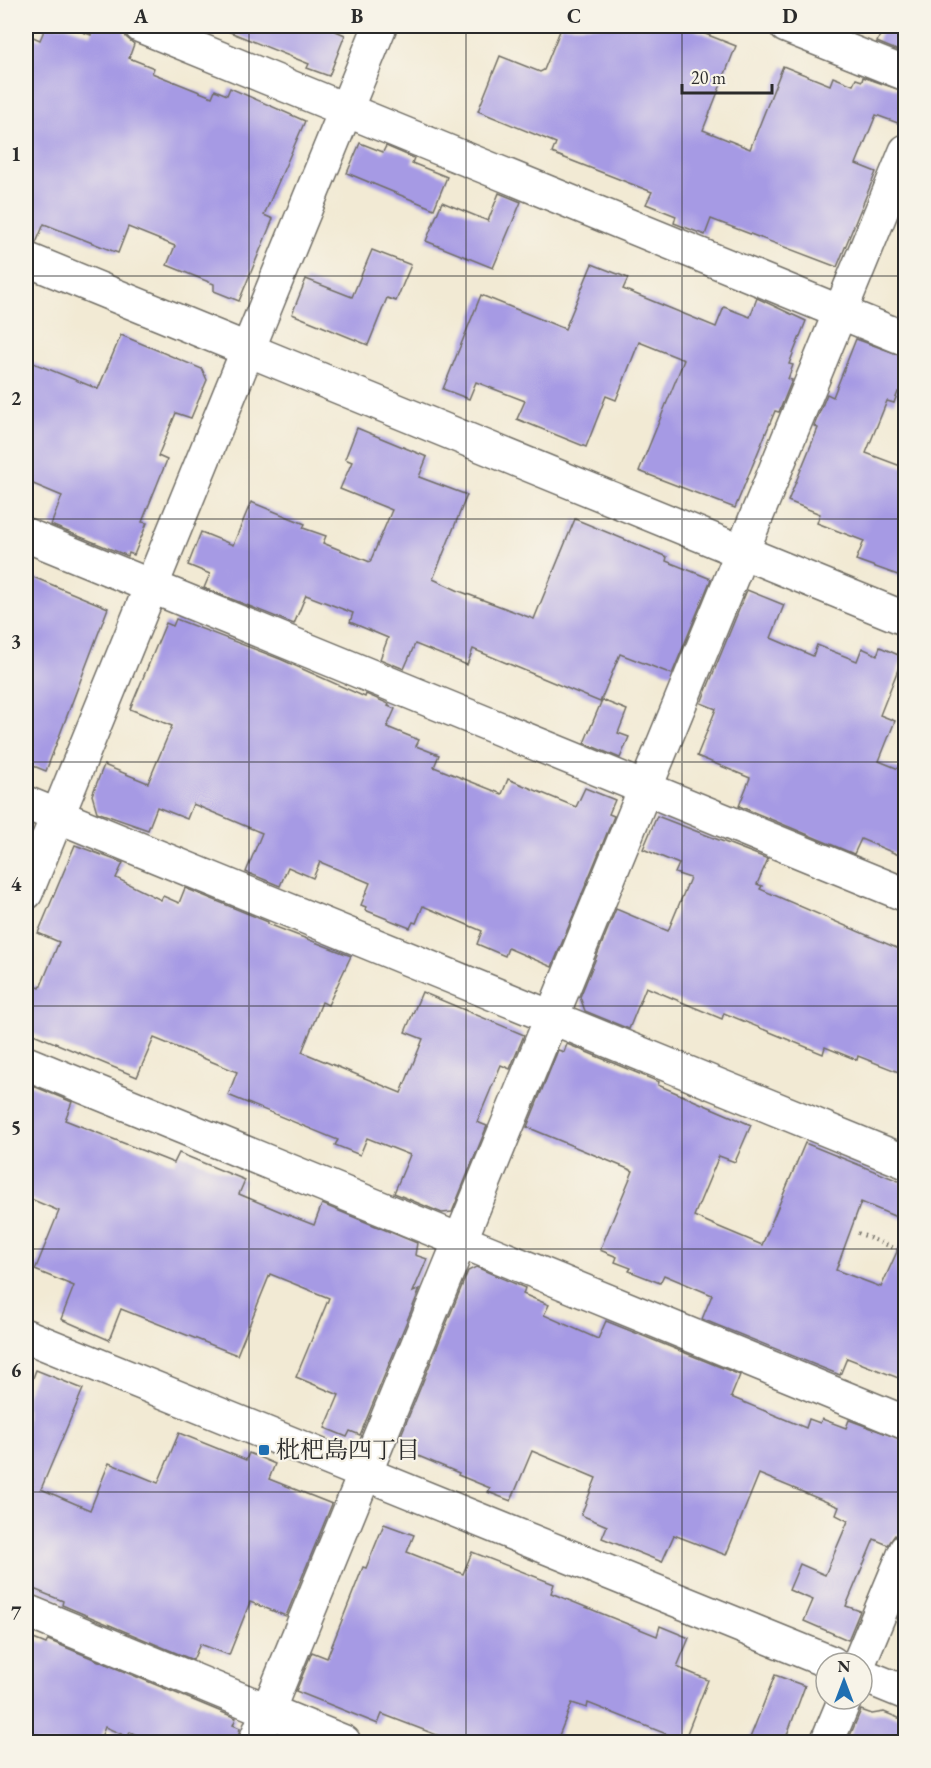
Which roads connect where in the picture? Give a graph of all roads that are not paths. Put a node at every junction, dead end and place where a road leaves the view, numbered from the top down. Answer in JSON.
{"nodes":[{"id":1,"x":141,"y":26,"type":"edge"},
{"id":2,"x":380,"y":26,"type":"edge"},
{"id":3,"x":786,"y":26,"type":"edge"},
{"id":4,"x":906,"y":74,"type":"edge"},
{"id":5,"x":347,"y":110,"type":"junction"},
{"id":6,"x":906,"y":152,"type":"edge"},
{"id":7,"x":26,"y":260,"type":"edge"},
{"id":8,"x":840,"y":312,"type":"junction"},
{"id":9,"x":906,"y":339,"type":"edge"},
{"id":10,"x":249,"y":351,"type":"junction"},
{"id":11,"x":26,"y":535,"type":"edge"},
{"id":12,"x":742,"y":552,"type":"junction"},
{"id":13,"x":152,"y":587,"type":"junction"},
{"id":14,"x":906,"y":619,"type":"edge"},
{"id":15,"x":645,"y":788,"type":"junction"},
{"id":16,"x":26,"y":803,"type":"edge"},
{"id":17,"x":58,"y":816,"type":"junction"},
{"id":18,"x":26,"y":893,"type":"edge"},
{"id":19,"x":906,"y":895,"type":"edge"},
{"id":20,"x":552,"y":1018,"type":"junction"},
{"id":21,"x":26,"y":1063,"type":"edge"},
{"id":22,"x":906,"y":1162,"type":"edge"},
{"id":23,"x":460,"y":1241,"type":"junction"},
{"id":24,"x":26,"y":1336,"type":"edge"},
{"id":25,"x":906,"y":1423,"type":"edge"},
{"id":26,"x":365,"y":1473,"type":"junction"},
{"id":27,"x":906,"y":1550,"type":"edge"},
{"id":28,"x":26,"y":1611,"type":"edge"},
{"id":29,"x":864,"y":1651,"type":"edge"},
{"id":30,"x":814,"y":1656,"type":"edge"},
{"id":31,"x":874,"y":1680,"type":"edge"},
{"id":32,"x":906,"y":1693,"type":"edge"},
{"id":33,"x":268,"y":1711,"type":"junction"},
{"id":34,"x":840,"y":1711,"type":"edge"},
{"id":35,"x":255,"y":1743,"type":"edge"},
{"id":36,"x":344,"y":1743,"type":"edge"},
{"id":37,"x":827,"y":1743,"type":"edge"}],
"edges":[{"from":1,"to":5,"type":"street"},
{"from":2,"to":5,"type":"street"},
{"from":3,"to":4,"type":"street"},
{"from":5,"to":8,"type":"street"},
{"from":5,"to":10,"type":"street"},
{"from":6,"to":8,"type":"street"},
{"from":7,"to":10,"type":"street"},
{"from":8,"to":9,"type":"street"},
{"from":8,"to":12,"type":"street"},
{"from":10,"to":12,"type":"street"},
{"from":10,"to":13,"type":"street"},
{"from":11,"to":13,"type":"street"},
{"from":12,"to":14,"type":"street"},
{"from":12,"to":15,"type":"street"},
{"from":13,"to":15,"type":"street"},
{"from":13,"to":17,"type":"street"},
{"from":15,"to":19,"type":"street"},
{"from":15,"to":20,"type":"street"},
{"from":16,"to":17,"type":"street"},
{"from":17,"to":18,"type":"street"},
{"from":17,"to":20,"type":"street"},
{"from":20,"to":22,"type":"street"},
{"from":20,"to":23,"type":"street"},
{"from":21,"to":23,"type":"street"},
{"from":23,"to":25,"type":"street"},
{"from":23,"to":26,"type":"street"},
{"from":24,"to":26,"type":"street"},
{"from":26,"to":30,"type":"street"},
{"from":26,"to":33,"type":"street"},
{"from":27,"to":29,"type":"street"},
{"from":28,"to":33,"type":"street"},
{"from":31,"to":32,"type":"street"},
{"from":33,"to":35,"type":"street"},
{"from":33,"to":36,"type":"street"},
{"from":34,"to":37,"type":"street"}]}
